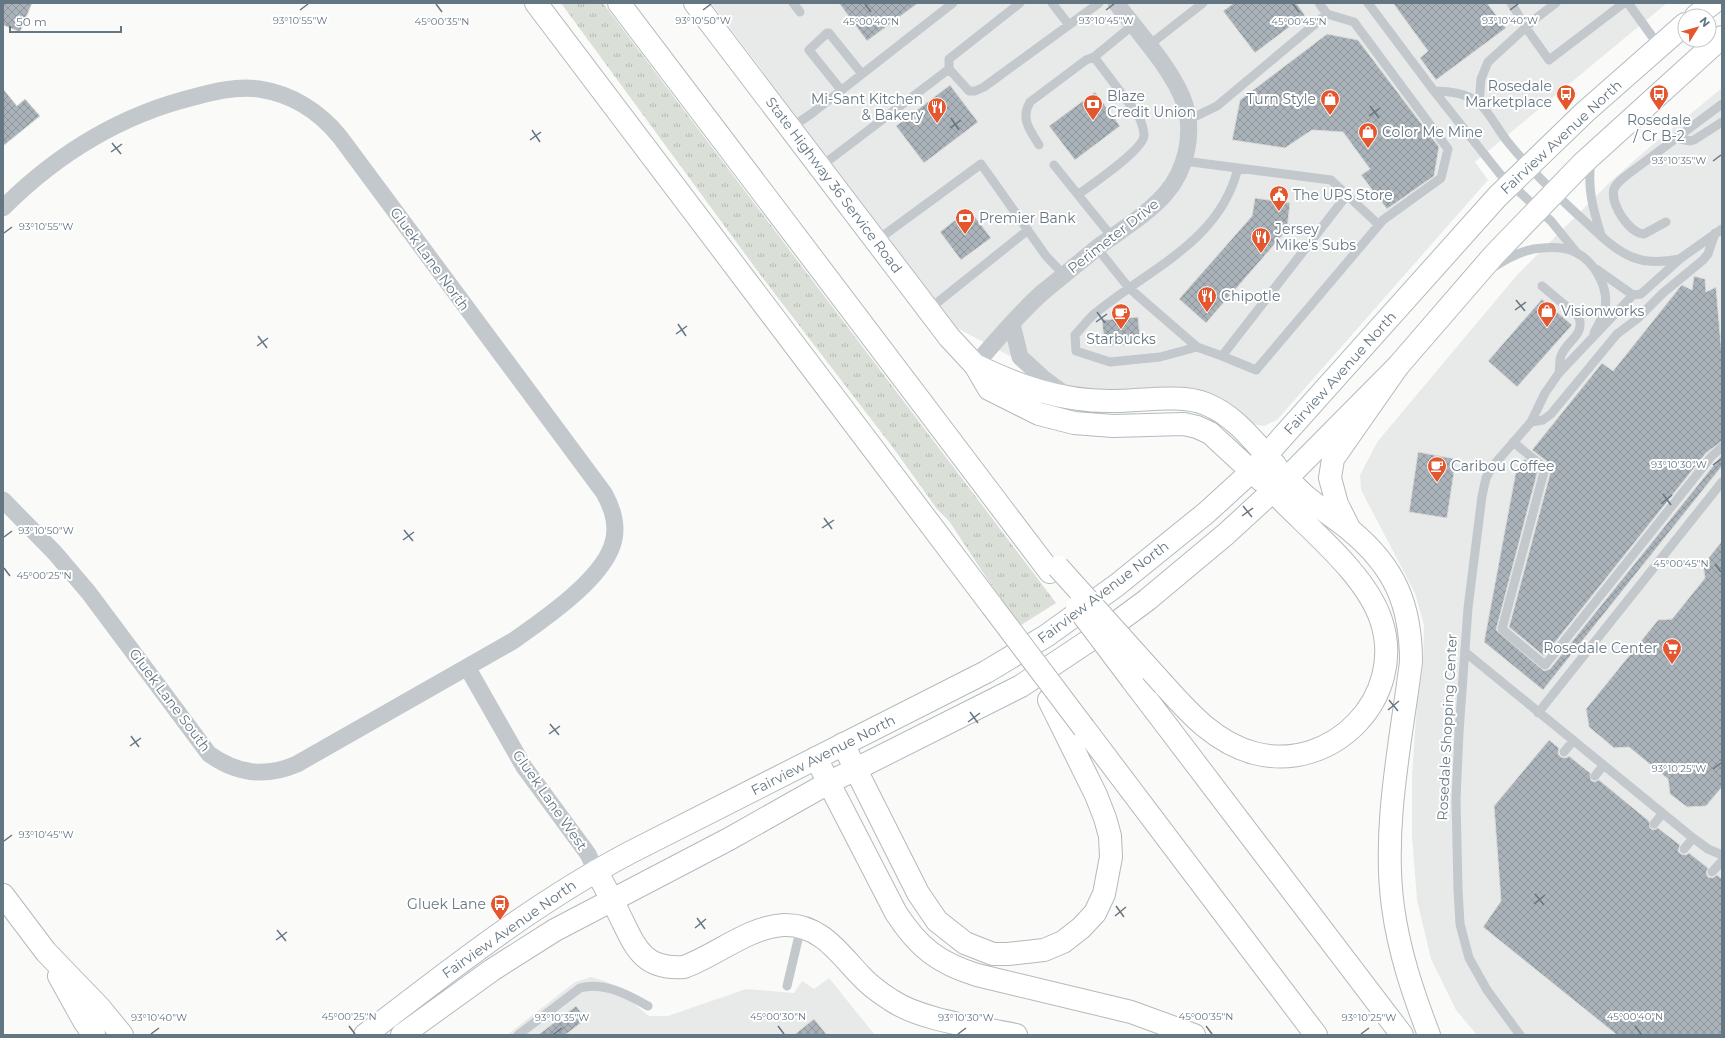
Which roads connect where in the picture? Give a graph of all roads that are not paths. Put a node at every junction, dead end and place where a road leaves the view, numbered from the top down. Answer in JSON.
{"nodes":[{"id":1,"x":536,"y":3,"type":"edge"},
{"id":2,"x":619,"y":3,"type":"edge"},
{"id":3,"x":793,"y":3,"type":"edge"},
{"id":4,"x":1020,"y":3,"type":"edge"},
{"id":5,"x":1052,"y":3,"type":"edge"},
{"id":6,"x":1099,"y":3,"type":"edge"},
{"id":7,"x":1116,"y":3,"type":"edge"},
{"id":8,"x":1203,"y":3,"type":"edge"},
{"id":9,"x":1319,"y":3,"type":"edge"},
{"id":10,"x":1368,"y":3,"type":"edge"},
{"id":11,"x":1511,"y":3,"type":"edge"},
{"id":12,"x":1556,"y":3,"type":"edge"},
{"id":13,"x":1624,"y":3,"type":"edge"},
{"id":14,"x":1628,"y":3,"type":"edge"},
{"id":15,"x":950,"y":4,"type":"edge"},
{"id":16,"x":702,"y":5,"type":"edge"},
{"id":17,"x":800,"y":12,"type":"dead end"},
{"id":18,"x":1327,"y":14,"type":"junction"},
{"id":19,"x":1069,"y":25,"type":"junction"},
{"id":20,"x":1132,"y":25,"type":"junction"},
{"id":21,"x":1526,"y":28,"type":"junction"},
{"id":22,"x":1677,"y":31,"type":"edge"},
{"id":23,"x":1722,"y":37,"type":"edge"},
{"id":24,"x":1148,"y":46,"type":"junction"},
{"id":25,"x":1659,"y":46,"type":"junction"},
{"id":26,"x":1094,"y":57,"type":"junction"},
{"id":27,"x":950,"y":69,"type":"junction"},
{"id":28,"x":862,"y":74,"type":"junction"},
{"id":29,"x":841,"y":90,"type":"junction"},
{"id":30,"x":1434,"y":91,"type":"junction"},
{"id":31,"x":1479,"y":103,"type":"junction"},
{"id":32,"x":1722,"y":104,"type":"edge"},
{"id":33,"x":1188,"y":120,"type":"junction"},
{"id":34,"x":1722,"y":122,"type":"edge"},
{"id":35,"x":790,"y":128,"type":"junction"},
{"id":36,"x":1676,"y":138,"type":"junction"},
{"id":37,"x":1039,"y":145,"type":"dead end"},
{"id":38,"x":1593,"y":152,"type":"junction"},
{"id":39,"x":1184,"y":161,"type":"junction"},
{"id":40,"x":1054,"y":165,"type":"dead end"},
{"id":41,"x":1528,"y":165,"type":"junction"},
{"id":42,"x":820,"y":167,"type":"junction"},
{"id":43,"x":1238,"y":168,"type":"junction"},
{"id":44,"x":1510,"y":184,"type":"junction"},
{"id":45,"x":1554,"y":193,"type":"junction"},
{"id":46,"x":1079,"y":194,"type":"junction"},
{"id":47,"x":1347,"y":195,"type":"junction"},
{"id":48,"x":3,"y":208,"type":"edge"},
{"id":49,"x":1538,"y":209,"type":"junction"},
{"id":50,"x":1666,"y":222,"type":"dead end"},
{"id":51,"x":1379,"y":225,"type":"junction"},
{"id":52,"x":1028,"y":230,"type":"junction"},
{"id":53,"x":1719,"y":231,"type":"edge"},
{"id":54,"x":1601,"y":236,"type":"junction"},
{"id":55,"x":1112,"y":237,"type":"junction"},
{"id":56,"x":876,"y":241,"type":"junction"},
{"id":57,"x":1097,"y":248,"type":"junction"},
{"id":58,"x":1577,"y":253,"type":"junction"},
{"id":59,"x":1681,"y":258,"type":"junction"},
{"id":60,"x":1595,"y":268,"type":"junction"},
{"id":61,"x":1064,"y":275,"type":"junction"},
{"id":62,"x":1471,"y":281,"type":"junction"},
{"id":63,"x":1542,"y":286,"type":"dead end"},
{"id":64,"x":1129,"y":288,"type":"junction"},
{"id":65,"x":1633,"y":295,"type":"junction"},
{"id":66,"x":928,"y":310,"type":"junction"},
{"id":67,"x":1012,"y":324,"type":"junction"},
{"id":68,"x":1590,"y":341,"type":"junction"},
{"id":69,"x":1197,"y":347,"type":"junction"},
{"id":70,"x":1222,"y":356,"type":"junction"},
{"id":71,"x":975,"y":365,"type":"junction"},
{"id":72,"x":1398,"y":366,"type":"junction"},
{"id":73,"x":1560,"y":373,"type":"junction"},
{"id":74,"x":1071,"y":398,"type":"junction"},
{"id":75,"x":1531,"y":422,"type":"junction"},
{"id":76,"x":1513,"y":442,"type":"junction"},
{"id":77,"x":1722,"y":447,"type":"edge"},
{"id":78,"x":1259,"y":463,"type":"junction"},
{"id":79,"x":1722,"y":482,"type":"edge"},
{"id":80,"x":1280,"y":485,"type":"junction"},
{"id":81,"x":3,"y":500,"type":"edge"},
{"id":82,"x":1351,"y":531,"type":"junction"},
{"id":83,"x":1054,"y":570,"type":"junction"},
{"id":84,"x":1465,"y":652,"type":"junction"},
{"id":85,"x":467,"y":667,"type":"junction"},
{"id":86,"x":1538,"y":713,"type":"junction"},
{"id":87,"x":1075,"y":733,"type":"junction"},
{"id":88,"x":1573,"y":741,"type":"junction"},
{"id":89,"x":843,"y":744,"type":"junction"},
{"id":90,"x":1564,"y":752,"type":"dead end"},
{"id":91,"x":816,"y":758,"type":"junction"},
{"id":92,"x":1603,"y":766,"type":"junction"},
{"id":93,"x":855,"y":771,"type":"junction"},
{"id":94,"x":1595,"y":776,"type":"dead end"},
{"id":95,"x":830,"y":782,"type":"junction"},
{"id":96,"x":1662,"y":814,"type":"junction"},
{"id":97,"x":1654,"y":824,"type":"dead end"},
{"id":98,"x":1693,"y":838,"type":"junction"},
{"id":99,"x":1684,"y":849,"type":"dead end"},
{"id":100,"x":1722,"y":854,"type":"edge"},
{"id":101,"x":1722,"y":860,"type":"edge"},
{"id":102,"x":596,"y":870,"type":"junction"},
{"id":103,"x":1712,"y":872,"type":"dead end"},
{"id":104,"x":3,"y":895,"type":"edge"},
{"id":105,"x":612,"y":899,"type":"junction"},
{"id":106,"x":800,"y":927,"type":"junction"},
{"id":107,"x":46,"y":952,"type":"junction"},
{"id":108,"x":787,"y":986,"type":"dead end"},
{"id":109,"x":648,"y":1006,"type":"dead end"},
{"id":110,"x":94,"y":1035,"type":"edge"},
{"id":111,"x":122,"y":1035,"type":"edge"},
{"id":112,"x":365,"y":1035,"type":"edge"},
{"id":113,"x":402,"y":1035,"type":"edge"},
{"id":114,"x":518,"y":1035,"type":"edge"},
{"id":115,"x":1016,"y":1035,"type":"edge"},
{"id":116,"x":1194,"y":1035,"type":"edge"},
{"id":117,"x":1316,"y":1035,"type":"edge"},
{"id":118,"x":1402,"y":1035,"type":"edge"},
{"id":119,"x":1429,"y":1035,"type":"edge"},
{"id":120,"x":1520,"y":1035,"type":"edge"}],
"edges":[{"from":1,"to":87,"type":"main road","bridge":true},
{"from":2,"to":83,"type":"main road"},
{"from":3,"to":17,"type":"lane"},
{"from":4,"to":27,"type":"lane"},
{"from":5,"to":19,"type":"lane"},
{"from":6,"to":19,"type":"lane"},
{"from":7,"to":20,"type":"street","name":"Perimeter Drive"},
{"from":8,"to":24,"type":"lane"},
{"from":9,"to":18,"type":"lane"},
{"from":10,"to":30,"type":"lane"},
{"from":11,"to":21,"type":"lane"},
{"from":12,"to":21,"type":"lane"},
{"from":13,"to":21,"type":"lane"},
{"from":14,"to":25,"type":"lane"},
{"from":15,"to":28,"type":"lane"},
{"from":16,"to":35,"type":"main road","name":"State Highway 36 Service Road"},
{"from":18,"to":33,"type":"lane"},
{"from":18,"to":51,"type":"lane"},
{"from":19,"to":27,"type":"lane"},
{"from":20,"to":24,"type":"street","name":"Perimeter Drive"},
{"from":20,"to":26,"type":"lane"},
{"from":21,"to":31,"type":"lane"},
{"from":22,"to":25,"type":"main road","name":"Fairview Avenue North"},
{"from":23,"to":38,"type":"main road","name":"Fairview Avenue North"},
{"from":24,"to":33,"type":"street","name":"Perimeter Drive"},
{"from":25,"to":41,"type":"main road","name":"Fairview Avenue North"},
{"from":26,"to":37,"type":"lane"},
{"from":26,"to":46,"type":"lane"},
{"from":27,"to":42,"type":"lane"},
{"from":28,"to":29,"type":"lane"},
{"from":28,"to":29,"type":"lane"},
{"from":29,"to":35,"type":"lane"},
{"from":30,"to":31,"type":"lane"},
{"from":30,"to":44,"type":"lane"},
{"from":31,"to":41,"type":"lane"},
{"from":32,"to":36,"type":"lane"},
{"from":33,"to":39,"type":"street","name":"Perimeter Drive"},
{"from":34,"to":36,"type":"lane"},
{"from":35,"to":42,"type":"main road","name":"State Highway 36 Service Road"},
{"from":36,"to":50,"type":"lane"},
{"from":38,"to":45,"type":"main road","name":"Fairview Avenue North"},
{"from":38,"to":54,"type":"lane"},
{"from":39,"to":43,"type":"lane"},
{"from":39,"to":55,"type":"street","name":"Perimeter Drive"},
{"from":40,"to":46,"type":"lane"},
{"from":41,"to":44,"type":"main road","name":"Fairview Avenue North"},
{"from":41,"to":45,"type":"lane"},
{"from":42,"to":56,"type":"main road","name":"State Highway 36 Service Road"},
{"from":43,"to":47,"type":"lane"},
{"from":43,"to":64,"type":"lane"},
{"from":44,"to":49,"type":"lane"},
{"from":44,"to":78,"type":"main road","name":"Fairview Avenue North"},
{"from":45,"to":49,"type":"main road","name":"Fairview Avenue North"},
{"from":45,"to":54,"type":"lane"},
{"from":46,"to":55,"type":"lane"},
{"from":47,"to":51,"type":"lane"},
{"from":47,"to":70,"type":"lane"},
{"from":48,"to":85,"type":"street","name":"Gluek Lane North"},
{"from":49,"to":58,"type":"lane"},
{"from":49,"to":62,"type":"main road","name":"Fairview Avenue North"},
{"from":51,"to":70,"type":"lane"},
{"from":52,"to":56,"type":"lane"},
{"from":52,"to":61,"type":"lane"},
{"from":52,"to":66,"type":"lane"},
{"from":53,"to":59,"type":"lane","name":"Rosedale Shopping Center"},
{"from":53,"to":75,"type":"lane","name":"Rosedale Shopping Center"},
{"from":54,"to":59,"type":"lane"},
{"from":55,"to":57,"type":"street","name":"Perimeter Drive"},
{"from":56,"to":66,"type":"main road","name":"State Highway 36 Service Road"},
{"from":57,"to":61,"type":"street","name":"Perimeter Drive"},
{"from":57,"to":64,"type":"lane"},
{"from":58,"to":60,"type":"lane"},
{"from":58,"to":62,"type":"lane"},
{"from":59,"to":65,"type":"lane","name":"Rosedale Shopping Center"},
{"from":60,"to":65,"type":"lane"},
{"from":60,"to":68,"type":"lane"},
{"from":61,"to":67,"type":"street","name":"Perimeter Drive"},
{"from":62,"to":72,"type":"main road","name":"Fairview Avenue North"},
{"from":63,"to":73,"type":"lane"},
{"from":64,"to":69,"type":"lane"},
{"from":64,"to":69,"type":"lane"},
{"from":65,"to":68,"type":"lane","name":"Rosedale Shopping Center"},
{"from":66,"to":71,"type":"main road","name":"State Highway 36 Service Road"},
{"from":67,"to":71,"type":"street","name":"Perimeter Drive"},
{"from":67,"to":74,"type":"street"},
{"from":68,"to":73,"type":"lane","name":"Rosedale Shopping Center"},
{"from":69,"to":70,"type":"lane"},
{"from":71,"to":74,"type":"main road"},
{"from":71,"to":78,"type":"main road"},
{"from":72,"to":80,"type":"main road","name":"Fairview Avenue North"},
{"from":72,"to":82,"type":"main road"},
{"from":73,"to":75,"type":"lane","name":"Rosedale Shopping Center"},
{"from":74,"to":78,"type":"main road"},
{"from":75,"to":76,"type":"lane","name":"Rosedale Shopping Center"},
{"from":76,"to":77,"type":"lane"},
{"from":76,"to":84,"type":"lane","name":"Rosedale Shopping Center"},
{"from":78,"to":80,"type":"main road"},
{"from":78,"to":89,"type":"main road","name":"Fairview Avenue North"},
{"from":79,"to":86,"type":"lane"},
{"from":80,"to":82,"type":"main road"},
{"from":80,"to":83,"type":"main road","bridge":true},
{"from":80,"to":93,"type":"main road","name":"Fairview Avenue North"},
{"from":81,"to":85,"type":"street","name":"Gluek Lane South"},
{"from":82,"to":119,"type":"main road"},
{"from":83,"to":118,"type":"main road","bridge":true},
{"from":84,"to":86,"type":"lane"},
{"from":84,"to":120,"type":"lane","name":"Rosedale Shopping Center"},
{"from":85,"to":102,"type":"street","name":"Gluek Lane West"},
{"from":86,"to":88,"type":"lane"},
{"from":87,"to":93,"type":"main road"},
{"from":87,"to":117,"type":"main road"},
{"from":88,"to":90,"type":"lane"},
{"from":88,"to":92,"type":"lane"},
{"from":89,"to":91,"type":"main road","name":"Fairview Avenue North"},
{"from":89,"to":93,"type":"main road"},
{"from":91,"to":95,"type":"main road"},
{"from":91,"to":102,"type":"main road","name":"Fairview Avenue North"},
{"from":92,"to":94,"type":"lane"},
{"from":92,"to":96,"type":"lane"},
{"from":93,"to":95,"type":"main road","name":"Fairview Avenue North"},
{"from":95,"to":105,"type":"main road","name":"Fairview Avenue North"},
{"from":95,"to":116,"type":"main road"},
{"from":96,"to":97,"type":"lane"},
{"from":96,"to":98,"type":"lane"},
{"from":98,"to":99,"type":"lane"},
{"from":98,"to":100,"type":"lane"},
{"from":101,"to":103,"type":"lane"},
{"from":102,"to":105,"type":"main road"},
{"from":102,"to":112,"type":"main road","name":"Fairview Avenue North"},
{"from":104,"to":107,"type":"main road"},
{"from":105,"to":106,"type":"main road"},
{"from":105,"to":113,"type":"main road","name":"Fairview Avenue North"},
{"from":106,"to":108,"type":"lane"},
{"from":106,"to":115,"type":"main road"},
{"from":107,"to":110,"type":"main road"},
{"from":107,"to":111,"type":"main road"},
{"from":109,"to":114,"type":"lane"}]}
